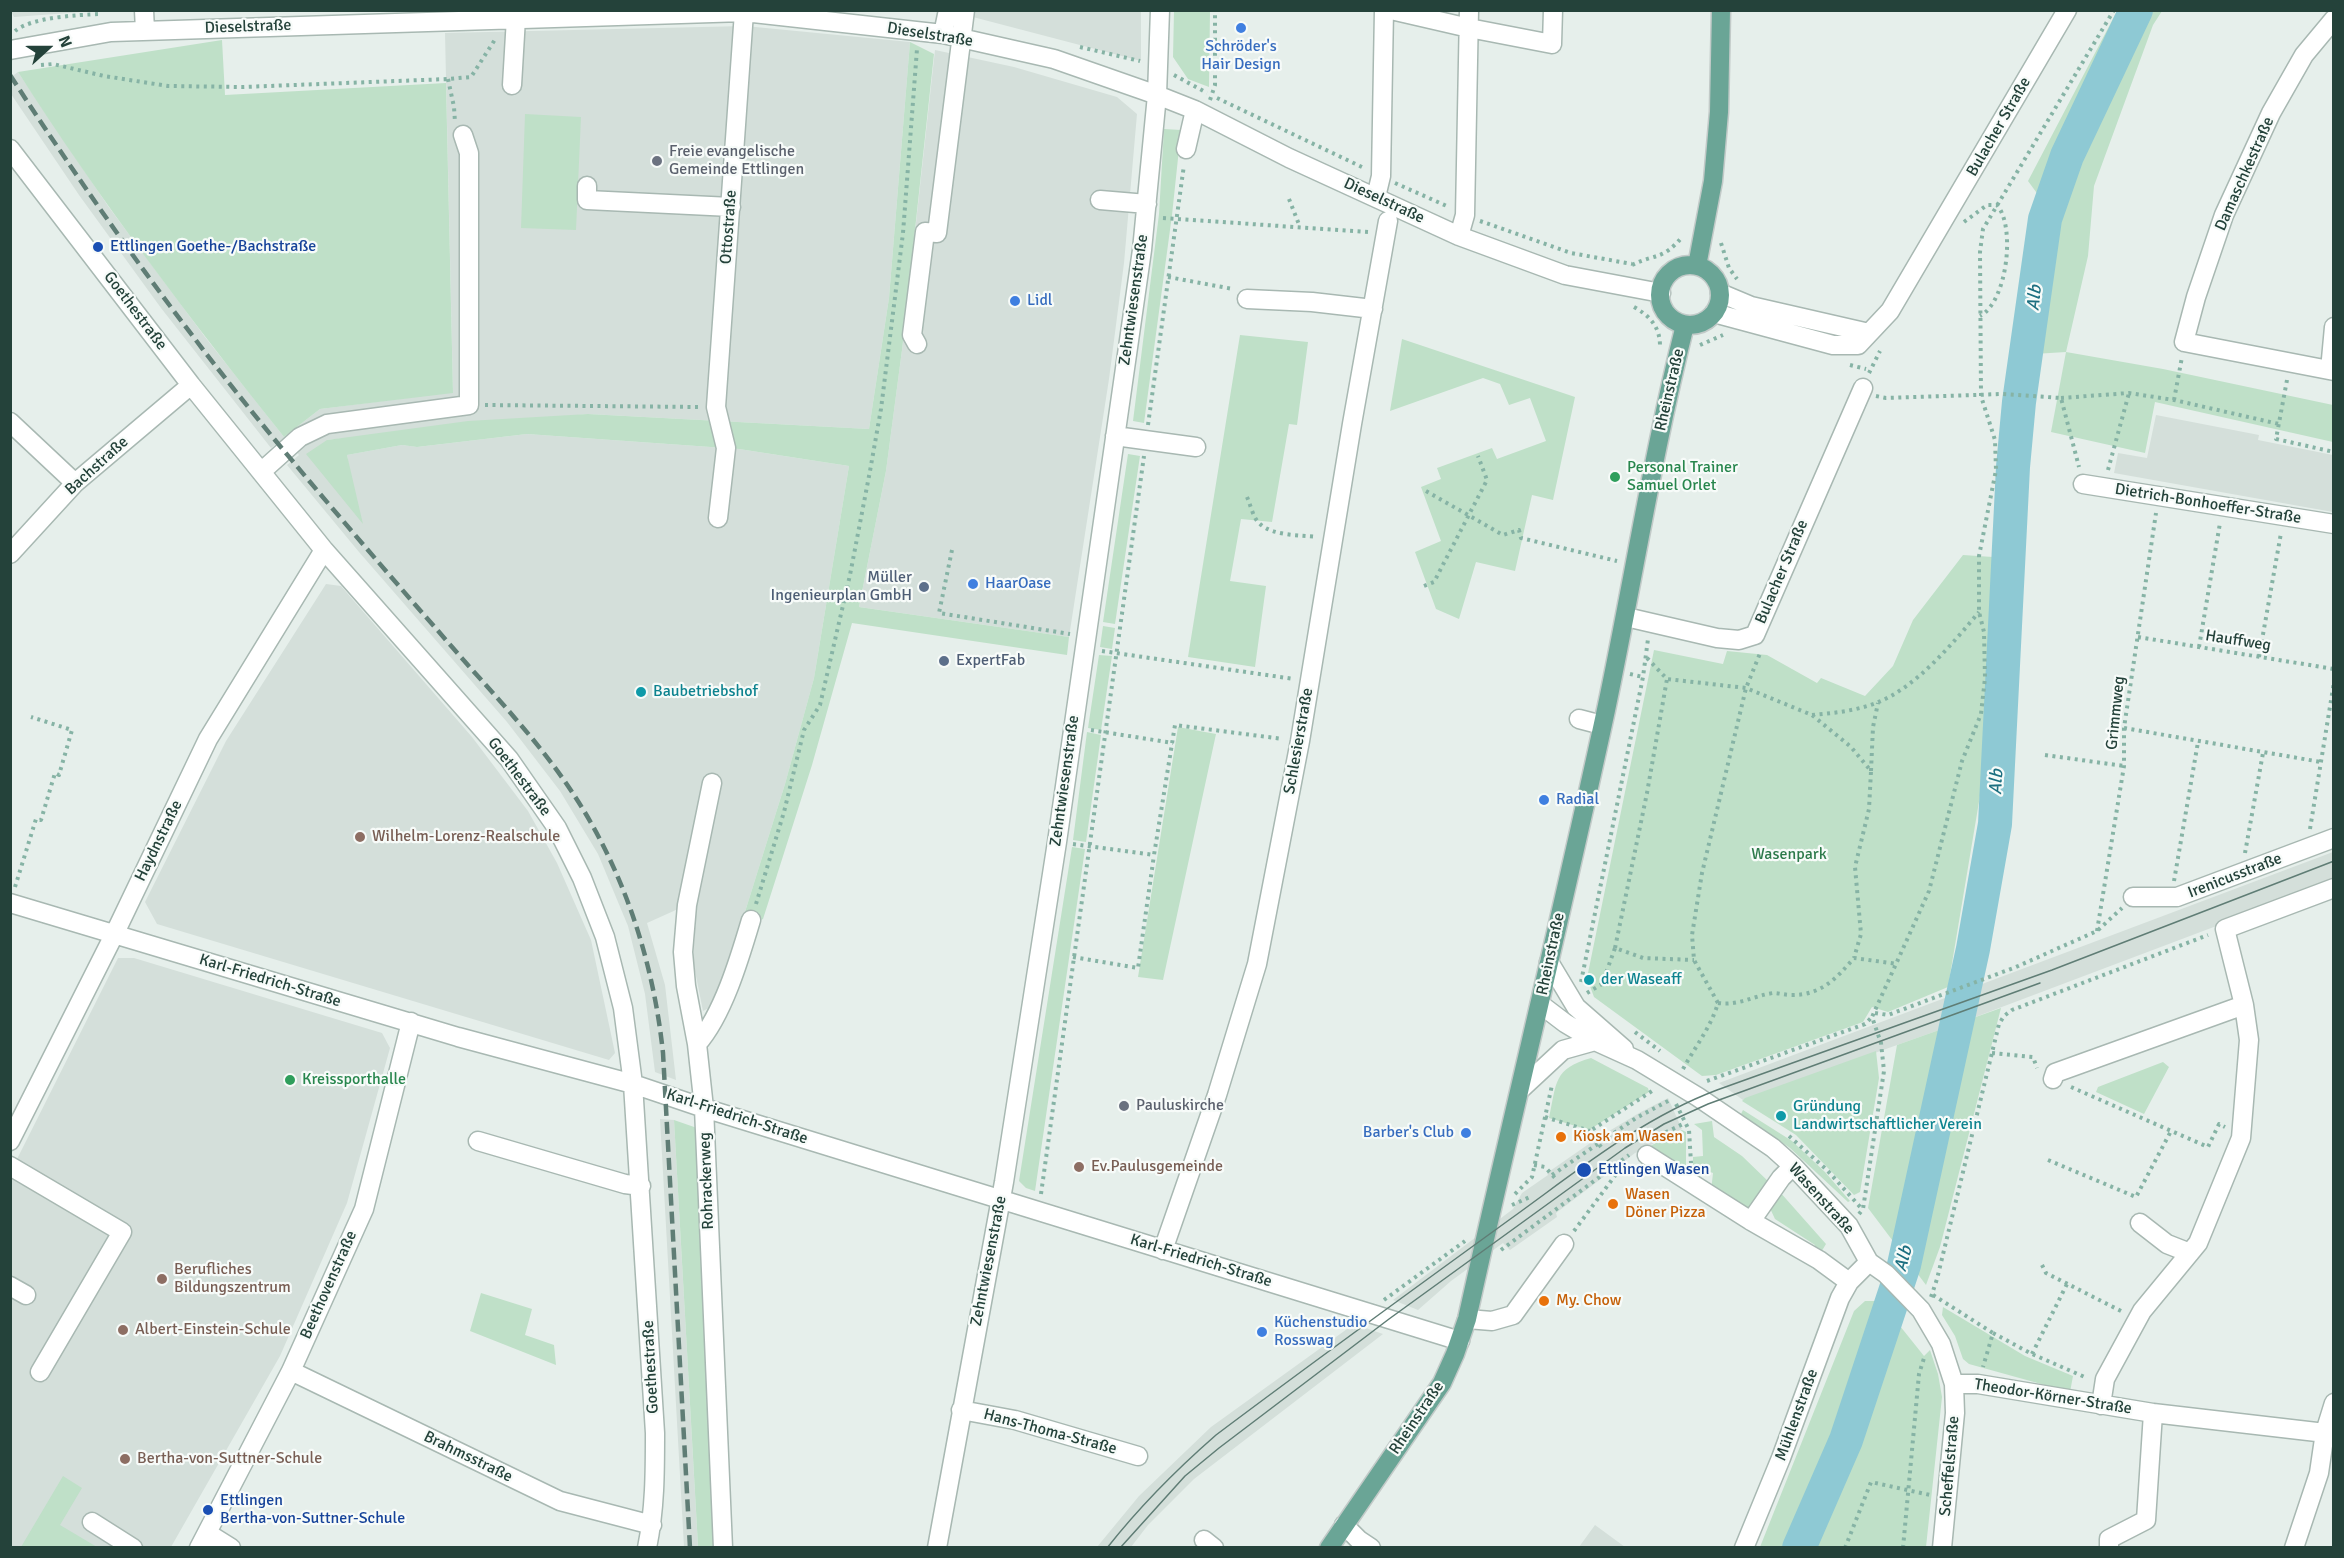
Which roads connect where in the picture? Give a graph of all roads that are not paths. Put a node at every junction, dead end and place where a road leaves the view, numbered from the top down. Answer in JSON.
{"nodes":[{"id":1,"x":144,"y":10,"type":"edge"},
{"id":2,"x":948,"y":10,"type":"edge"},
{"id":3,"x":964,"y":10,"type":"edge"},
{"id":4,"x":1160,"y":10,"type":"edge"},
{"id":5,"x":1384,"y":10,"type":"edge"},
{"id":6,"x":1391,"y":10,"type":"edge"},
{"id":7,"x":1553,"y":10,"type":"edge"},
{"id":8,"x":1722,"y":10,"type":"edge"},
{"id":9,"x":2067,"y":10,"type":"edge"},
{"id":10,"x":744,"y":12,"type":"edge"},
{"id":11,"x":512,"y":18,"type":"junction"},
{"id":12,"x":1469,"y":19,"type":"edge"},
{"id":13,"x":2334,"y":19,"type":"edge"},
{"id":14,"x":145,"y":31,"type":"junction"},
{"id":15,"x":943,"y":34,"type":"junction"},
{"id":16,"x":962,"y":39,"type":"junction"},
{"id":17,"x":10,"y":50,"type":"edge"},
{"id":18,"x":512,"y":85,"type":"dead end"},
{"id":19,"x":1157,"y":95,"type":"junction"},
{"id":20,"x":1201,"y":113,"type":"junction"},
{"id":21,"x":459,"y":129,"type":"road end"},
{"id":22,"x":10,"y":149,"type":"edge"},
{"id":23,"x":1186,"y":149,"type":"road end"},
{"id":24,"x":588,"y":186,"type":"dead end"},
{"id":25,"x":1376,"y":197,"type":"junction"},
{"id":26,"x":1100,"y":200,"type":"dead end"},
{"id":27,"x":731,"y":207,"type":"junction"},
{"id":28,"x":1146,"y":210,"type":"junction"},
{"id":29,"x":1387,"y":227,"type":"road end"},
{"id":30,"x":1459,"y":236,"type":"junction"},
{"id":31,"x":1697,"y":266,"type":"junction"},
{"id":32,"x":1661,"y":292,"type":"junction"},
{"id":33,"x":1720,"y":292,"type":"junction"},
{"id":34,"x":1247,"y":300,"type":"road end"},
{"id":35,"x":1373,"y":309,"type":"junction"},
{"id":36,"x":1714,"y":313,"type":"junction"},
{"id":37,"x":1685,"y":325,"type":"junction"},
{"id":38,"x":2334,"y":327,"type":"edge"},
{"id":39,"x":1869,"y":333,"type":"junction"},
{"id":40,"x":917,"y":344,"type":"dead end"},
{"id":41,"x":2332,"y":371,"type":"edge"},
{"id":42,"x":191,"y":385,"type":"junction"},
{"id":43,"x":1862,"y":390,"type":"road end"},
{"id":44,"x":10,"y":422,"type":"edge"},
{"id":45,"x":1115,"y":436,"type":"junction"},
{"id":46,"x":1196,"y":447,"type":"dead end"},
{"id":47,"x":261,"y":472,"type":"junction"},
{"id":48,"x":75,"y":483,"type":"junction"},
{"id":49,"x":2083,"y":484,"type":"road end"},
{"id":50,"x":718,"y":518,"type":"dead end"},
{"id":51,"x":2334,"y":524,"type":"edge"},
{"id":52,"x":324,"y":550,"type":"junction"},
{"id":53,"x":10,"y":554,"type":"edge"},
{"id":54,"x":1626,"y":617,"type":"junction"},
{"id":55,"x":1579,"y":719,"type":"dead end"},
{"id":56,"x":1602,"y":725,"type":"junction"},
{"id":57,"x":712,"y":783,"type":"dead end"},
{"id":58,"x":2334,"y":838,"type":"edge"},
{"id":59,"x":2334,"y":888,"type":"edge"},
{"id":60,"x":2133,"y":897,"type":"road end"},
{"id":61,"x":12,"y":898,"type":"edge"},
{"id":62,"x":753,"y":912,"type":"road end"},
{"id":63,"x":114,"y":935,"type":"junction"},
{"id":64,"x":1549,"y":962,"type":"junction"},
{"id":65,"x":1540,"y":1004,"type":"junction"},
{"id":66,"x":2244,"y":1005,"type":"junction"},
{"id":67,"x":411,"y":1022,"type":"junction"},
{"id":68,"x":1595,"y":1041,"type":"junction"},
{"id":69,"x":697,"y":1044,"type":"junction"},
{"id":70,"x":1637,"y":1060,"type":"junction"},
{"id":71,"x":2053,"y":1079,"type":"road end"},
{"id":72,"x":633,"y":1084,"type":"junction"},
{"id":73,"x":1521,"y":1089,"type":"junction"},
{"id":74,"x":704,"y":1108,"type":"junction"},
{"id":75,"x":10,"y":1141,"type":"edge"},
{"id":76,"x":478,"y":1141,"type":"dead end"},
{"id":77,"x":1643,"y":1149,"type":"road end"},
{"id":78,"x":10,"y":1166,"type":"edge"},
{"id":79,"x":1793,"y":1166,"type":"junction"},
{"id":80,"x":641,"y":1186,"type":"junction"},
{"id":81,"x":1000,"y":1199,"type":"junction"},
{"id":82,"x":1751,"y":1221,"type":"junction"},
{"id":83,"x":2140,"y":1223,"type":"dead end"},
{"id":84,"x":1564,"y":1244,"type":"road end"},
{"id":85,"x":1163,"y":1250,"type":"junction"},
{"id":86,"x":2190,"y":1253,"type":"junction"},
{"id":87,"x":1869,"y":1262,"type":"junction"},
{"id":88,"x":1849,"y":1282,"type":"junction"},
{"id":89,"x":1467,"y":1319,"type":"junction"},
{"id":90,"x":1460,"y":1341,"type":"junction"},
{"id":91,"x":291,"y":1371,"type":"junction"},
{"id":92,"x":40,"y":1372,"type":"dead end"},
{"id":93,"x":1954,"y":1384,"type":"junction"},
{"id":94,"x":2334,"y":1403,"type":"edge"},
{"id":95,"x":2101,"y":1405,"type":"junction"},
{"id":96,"x":961,"y":1410,"type":"junction"},
{"id":97,"x":2152,"y":1413,"type":"junction"},
{"id":98,"x":2329,"y":1433,"type":"edge"},
{"id":99,"x":1138,"y":1456,"type":"dead end"},
{"id":100,"x":92,"y":1522,"type":"dead end"},
{"id":101,"x":652,"y":1525,"type":"junction"},
{"id":102,"x":1344,"y":1525,"type":"junction"},
{"id":103,"x":203,"y":1540,"type":"edge"},
{"id":104,"x":133,"y":1548,"type":"edge"},
{"id":105,"x":231,"y":1548,"type":"edge"},
{"id":106,"x":647,"y":1548,"type":"edge"},
{"id":107,"x":723,"y":1548,"type":"edge"},
{"id":108,"x":937,"y":1548,"type":"edge"},
{"id":109,"x":1329,"y":1548,"type":"edge"},
{"id":110,"x":1371,"y":1548,"type":"edge"},
{"id":111,"x":1744,"y":1548,"type":"edge"},
{"id":112,"x":1942,"y":1548,"type":"edge"},
{"id":113,"x":2109,"y":1548,"type":"edge"},
{"id":114,"x":2294,"y":1548,"type":"edge"}],
"edges":[{"from":1,"to":14,"type":"street"},
{"from":2,"to":15,"type":"street"},
{"from":3,"to":16,"type":"street"},
{"from":4,"to":19,"type":"street","name":"Zehntwiesenstraße"},
{"from":5,"to":25,"type":"street"},
{"from":6,"to":12,"type":"street"},
{"from":7,"to":12,"type":"street"},
{"from":8,"to":31,"type":"main road"},
{"from":9,"to":39,"type":"street","name":"Bulacher Straße"},
{"from":10,"to":11,"type":"street","name":"Dieselstraße"},
{"from":10,"to":15,"type":"street","name":"Dieselstraße"},
{"from":10,"to":27,"type":"street","name":"Ottostraße"},
{"from":11,"to":14,"type":"street","name":"Dieselstraße"},
{"from":11,"to":18,"type":"street"},
{"from":12,"to":30,"type":"street"},
{"from":13,"to":41,"type":"street","name":"Damaschkestraße"},
{"from":14,"to":17,"type":"street","name":"Dieselstraße"},
{"from":15,"to":16,"type":"street","name":"Dieselstraße"},
{"from":16,"to":19,"type":"street","name":"Dieselstraße"},
{"from":16,"to":40,"type":"street"},
{"from":19,"to":20,"type":"street","name":"Dieselstraße"},
{"from":19,"to":28,"type":"street","name":"Zehntwiesenstraße"},
{"from":20,"to":23,"type":"street"},
{"from":20,"to":25,"type":"street","name":"Dieselstraße"},
{"from":21,"to":47,"type":"street"},
{"from":22,"to":42,"type":"street","name":"Goethestraße"},
{"from":24,"to":27,"type":"street"},
{"from":25,"to":30,"type":"street","name":"Dieselstraße"},
{"from":26,"to":28,"type":"street"},
{"from":27,"to":50,"type":"street","name":"Ottostraße"},
{"from":28,"to":45,"type":"street","name":"Zehntwiesenstraße"},
{"from":29,"to":35,"type":"street","name":"Schlesierstraße"},
{"from":30,"to":32,"type":"street","name":"Dieselstraße"},
{"from":31,"to":32,"type":"main road"},
{"from":31,"to":33,"type":"main road"},
{"from":32,"to":37,"type":"main road"},
{"from":33,"to":36,"type":"main road"},
{"from":33,"to":39,"type":"street"},
{"from":34,"to":35,"type":"street"},
{"from":35,"to":85,"type":"street","name":"Schlesierstraße"},
{"from":36,"to":37,"type":"main road"},
{"from":36,"to":39,"type":"street"},
{"from":37,"to":54,"type":"main road","name":"Rheinstraße"},
{"from":38,"to":41,"type":"street"},
{"from":42,"to":47,"type":"street","name":"Goethestraße"},
{"from":42,"to":48,"type":"street","name":"Bachstraße"},
{"from":43,"to":54,"type":"street","name":"Bulacher Straße"},
{"from":44,"to":48,"type":"street"},
{"from":45,"to":46,"type":"street"},
{"from":45,"to":81,"type":"street","name":"Zehntwiesenstraße"},
{"from":47,"to":52,"type":"street","name":"Goethestraße"},
{"from":48,"to":53,"type":"street","name":"Bachstraße"},
{"from":49,"to":51,"type":"street","name":"Dietrich-Bonhoeffer-Straße"},
{"from":52,"to":63,"type":"street","name":"Haydnstraße"},
{"from":52,"to":72,"type":"street","name":"Goethestraße"},
{"from":54,"to":56,"type":"main road","name":"Rheinstraße"},
{"from":55,"to":56,"type":"street"},
{"from":56,"to":64,"type":"main road","name":"Rheinstraße"},
{"from":57,"to":69,"type":"street","name":"Rohrackerweg"},
{"from":58,"to":60,"type":"street","name":"Irenicusstraße"},
{"from":59,"to":66,"type":"street"},
{"from":61,"to":63,"type":"street","name":"Karl-Friedrich-Straße"},
{"from":62,"to":69,"type":"street"},
{"from":63,"to":67,"type":"street","name":"Karl-Friedrich-Straße"},
{"from":63,"to":75,"type":"street","name":"Haydnstraße"},
{"from":64,"to":65,"type":"main road","name":"Rheinstraße"},
{"from":64,"to":70,"type":"street","name":"Wasenstraße"},
{"from":65,"to":68,"type":"street","name":"Wasenstraße"},
{"from":65,"to":73,"type":"main road","name":"Rheinstraße"},
{"from":66,"to":71,"type":"street"},
{"from":66,"to":86,"type":"street"},
{"from":67,"to":72,"type":"street","name":"Karl-Friedrich-Straße"},
{"from":67,"to":91,"type":"street","name":"Beethovenstraße"},
{"from":68,"to":70,"type":"street","name":"Wasenstraße"},
{"from":68,"to":73,"type":"street"},
{"from":69,"to":74,"type":"street","name":"Rohrackerweg"},
{"from":70,"to":79,"type":"street","name":"Wasenstraße"},
{"from":72,"to":74,"type":"street","name":"Karl-Friedrich-Straße"},
{"from":72,"to":80,"type":"street","name":"Goethestraße"},
{"from":73,"to":89,"type":"main road","name":"Rheinstraße"},
{"from":74,"to":81,"type":"street","name":"Karl-Friedrich-Straße"},
{"from":74,"to":107,"type":"street","name":"Rohrackerweg"},
{"from":76,"to":80,"type":"street"},
{"from":77,"to":82,"type":"street"},
{"from":78,"to":92,"type":"street"},
{"from":79,"to":82,"type":"street"},
{"from":79,"to":87,"type":"street","name":"Wasenstraße"},
{"from":80,"to":101,"type":"street","name":"Goethestraße"},
{"from":81,"to":85,"type":"street","name":"Karl-Friedrich-Straße"},
{"from":81,"to":96,"type":"street","name":"Zehntwiesenstraße"},
{"from":82,"to":88,"type":"street"},
{"from":83,"to":86,"type":"street"},
{"from":84,"to":89,"type":"street"},
{"from":85,"to":90,"type":"street","name":"Karl-Friedrich-Straße"},
{"from":86,"to":95,"type":"street"},
{"from":87,"to":88,"type":"street","name":"Mühlenstraße"},
{"from":87,"to":93,"type":"street","name":"Wasenstraße"},
{"from":88,"to":111,"type":"street","name":"Mühlenstraße"},
{"from":89,"to":90,"type":"main road","name":"Rheinstraße"},
{"from":90,"to":102,"type":"main road","name":"Rheinstraße"},
{"from":91,"to":101,"type":"street","name":"Brahmsstraße"},
{"from":91,"to":103,"type":"street","name":"Beethovenstraße"},
{"from":93,"to":95,"type":"street","name":"Theodor-Körner-Straße"},
{"from":93,"to":112,"type":"street","name":"Scheffelstraße"},
{"from":94,"to":98,"type":"street"},
{"from":95,"to":97,"type":"street","name":"Theodor-Körner-Straße"},
{"from":96,"to":99,"type":"street","name":"Hans-Thoma-Straße"},
{"from":96,"to":108,"type":"street","name":"Zehntwiesenstraße"},
{"from":97,"to":98,"type":"street","name":"Theodor-Körner-Straße"},
{"from":97,"to":113,"type":"street","name":"Theodor-Körner-Straße"},
{"from":98,"to":114,"type":"street"},
{"from":100,"to":104,"type":"street"},
{"from":101,"to":106,"type":"street","name":"Goethestraße"},
{"from":102,"to":109,"type":"main road","name":"Rheinstraße"},
{"from":102,"to":110,"type":"street"},
{"from":103,"to":105,"type":"street","name":"Beethovenstraße"}]}
